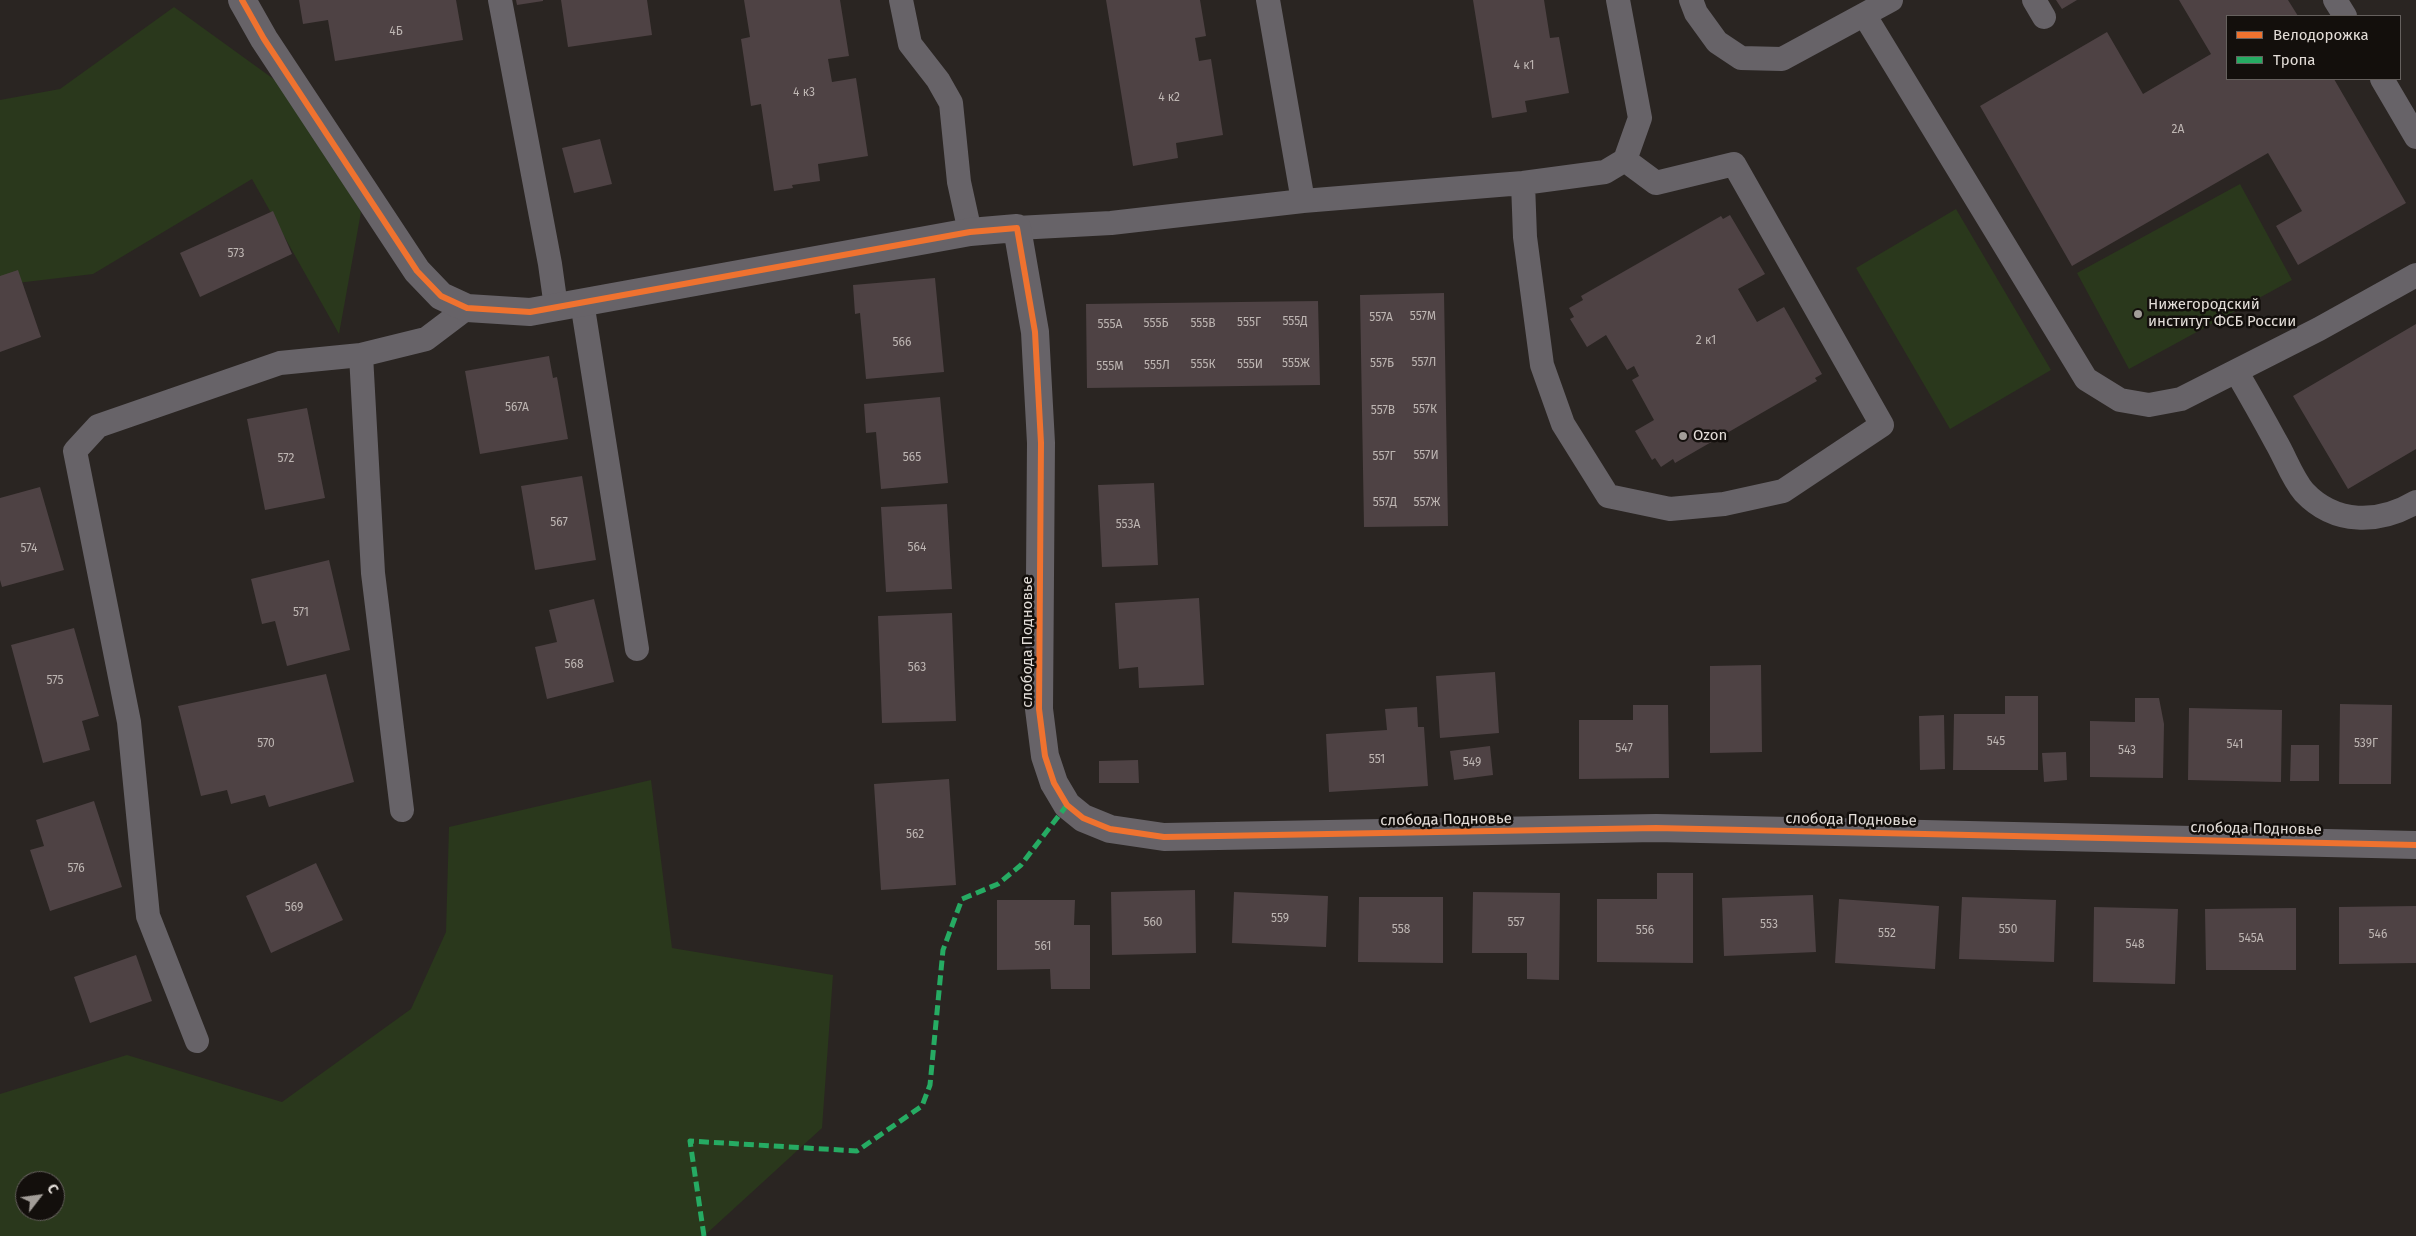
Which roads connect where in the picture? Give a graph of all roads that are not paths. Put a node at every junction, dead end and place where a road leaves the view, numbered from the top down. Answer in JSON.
{"nodes":[{"id":1,"x":242,"y":0,"type":"edge"},
{"id":2,"x":500,"y":0,"type":"edge"},
{"id":3,"x":901,"y":0,"type":"edge"},
{"id":4,"x":1268,"y":0,"type":"edge"},
{"id":5,"x":1618,"y":0,"type":"edge"},
{"id":6,"x":1691,"y":0,"type":"edge"},
{"id":7,"x":1891,"y":0,"type":"edge"},
{"id":8,"x":2335,"y":0,"type":"edge"},
{"id":9,"x":2344,"y":15,"type":"edge"},
{"id":10,"x":1865,"y":16,"type":"junction"},
{"id":11,"x":2383,"y":80,"type":"edge"},
{"id":12,"x":2416,"y":136,"type":"edge"},
{"id":13,"x":1625,"y":160,"type":"junction"},
{"id":14,"x":1523,"y":183,"type":"junction"},
{"id":15,"x":1303,"y":201,"type":"junction"},
{"id":16,"x":1016,"y":228,"type":"junction"},
{"id":17,"x":970,"y":232,"type":"junction"},
{"id":18,"x":2416,"y":275,"type":"edge"},
{"id":19,"x":582,"y":302,"type":"junction"},
{"id":20,"x":556,"y":307,"type":"junction"},
{"id":21,"x":468,"y":308,"type":"junction"},
{"id":22,"x":361,"y":355,"type":"junction"},
{"id":23,"x":2236,"y":371,"type":"junction"},
{"id":24,"x":2416,"y":502,"type":"edge"},
{"id":25,"x":637,"y":649,"type":"dead end"},
{"id":26,"x":402,"y":810,"type":"dead end"},
{"id":27,"x":2416,"y":845,"type":"edge"},
{"id":28,"x":197,"y":1041,"type":"dead end"}],
"edges":[{"from":1,"to":21,"type":"street"},
{"from":2,"to":20,"type":"lane"},
{"from":3,"to":17,"type":"lane"},
{"from":4,"to":15,"type":"lane"},
{"from":5,"to":13,"type":"lane"},
{"from":6,"to":10,"type":"lane"},
{"from":7,"to":10,"type":"lane"},
{"from":8,"to":9,"type":"lane"},
{"from":10,"to":23,"type":"lane"},
{"from":11,"to":12,"type":"lane"},
{"from":13,"to":14,"type":"lane"},
{"from":13,"to":14,"type":"lane"},
{"from":14,"to":15,"type":"lane"},
{"from":15,"to":16,"type":"lane"},
{"from":16,"to":17,"type":"street"},
{"from":16,"to":27,"type":"street","name":"слобода Подновье"},
{"from":17,"to":19,"type":"street"},
{"from":18,"to":23,"type":"lane"},
{"from":19,"to":20,"type":"street"},
{"from":19,"to":25,"type":"lane"},
{"from":20,"to":21,"type":"street"},
{"from":21,"to":22,"type":"lane"},
{"from":22,"to":26,"type":"lane"},
{"from":22,"to":28,"type":"lane"},
{"from":23,"to":24,"type":"lane"}]}
